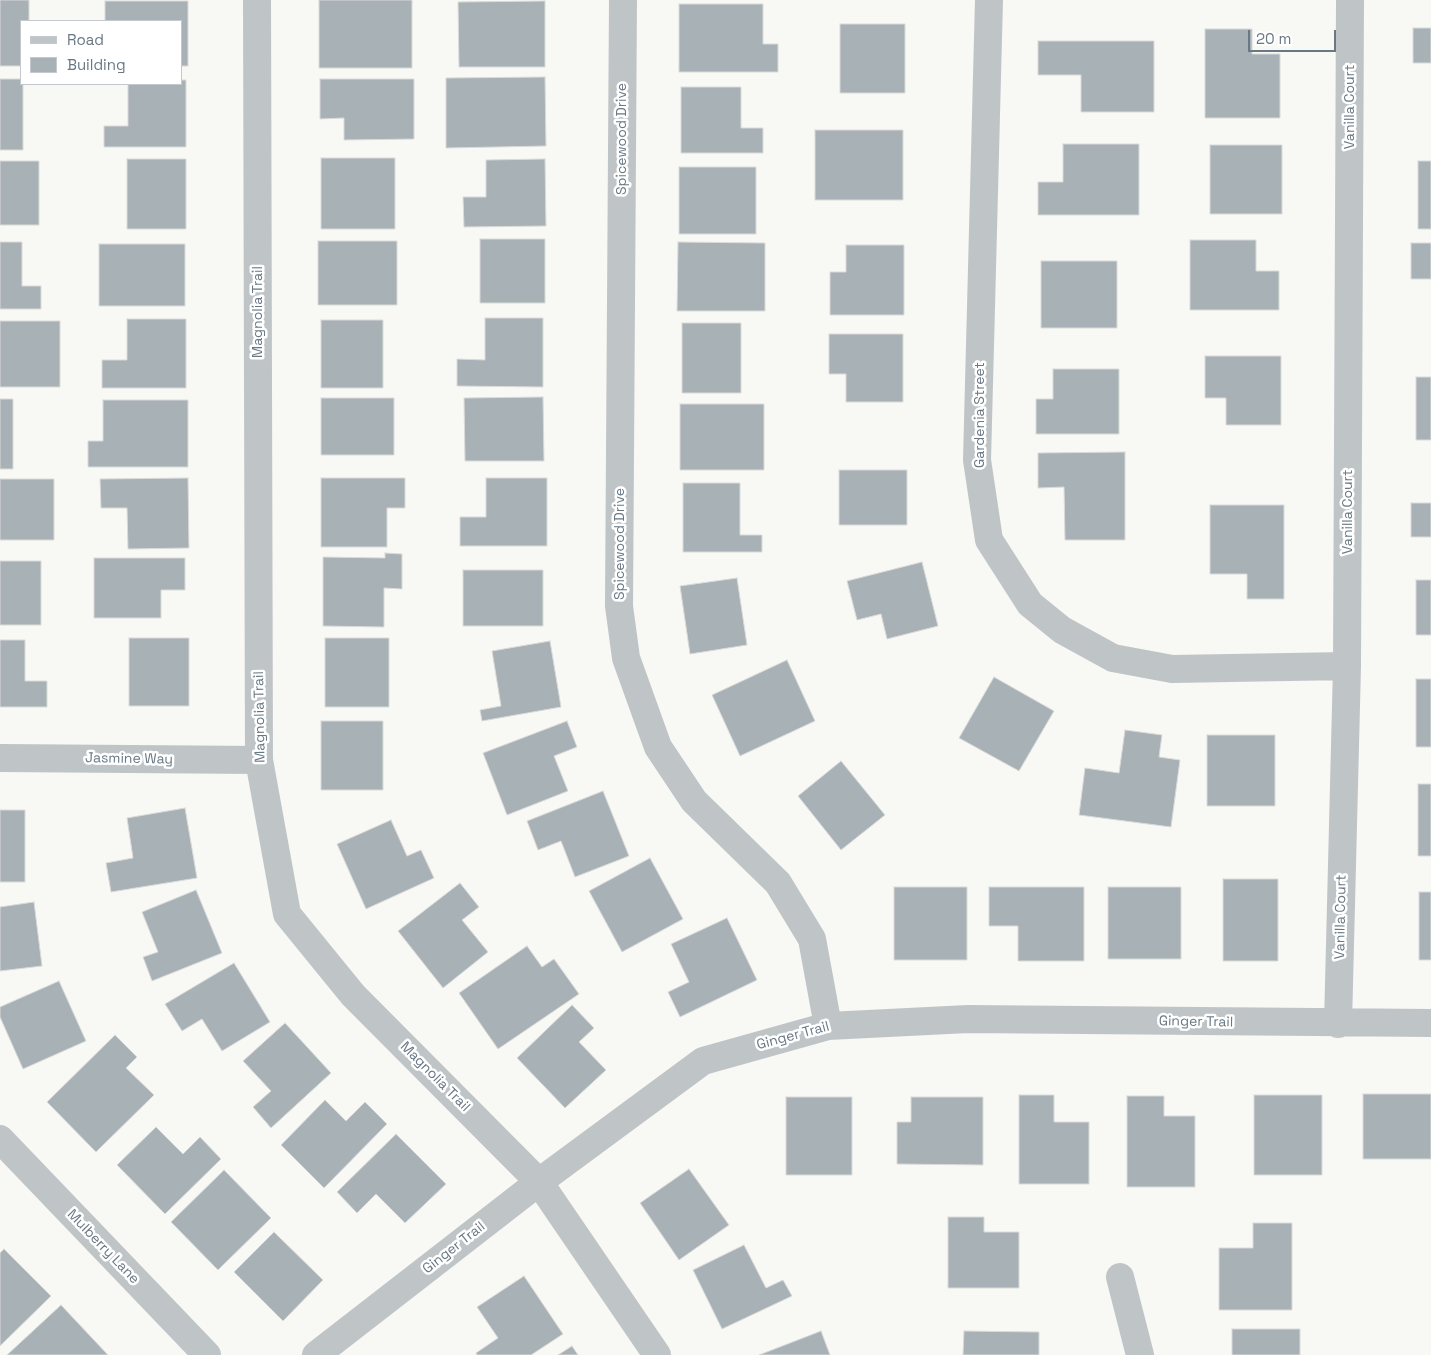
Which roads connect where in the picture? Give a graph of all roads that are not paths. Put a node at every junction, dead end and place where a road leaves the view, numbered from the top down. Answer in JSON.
{"nodes":[{"id":1,"x":257,"y":0,"type":"edge"},
{"id":2,"x":623,"y":0,"type":"edge"},
{"id":3,"x":989,"y":0,"type":"edge"},
{"id":4,"x":1350,"y":0,"type":"edge"},
{"id":5,"x":1347,"y":666,"type":"junction"},
{"id":6,"x":0,"y":758,"type":"edge"},
{"id":7,"x":259,"y":760,"type":"junction"},
{"id":8,"x":1431,"y":1023,"type":"edge"},
{"id":9,"x":1338,"y":1024,"type":"junction"},
{"id":10,"x":828,"y":1026,"type":"junction"},
{"id":11,"x":0,"y":1139,"type":"edge"},
{"id":12,"x":539,"y":1182,"type":"junction"},
{"id":13,"x":1120,"y":1276,"type":"dead end"},
{"id":14,"x":206,"y":1355,"type":"edge"},
{"id":15,"x":316,"y":1355,"type":"edge"},
{"id":16,"x":657,"y":1355,"type":"edge"},
{"id":17,"x":1140,"y":1355,"type":"edge"}],
"edges":[{"from":1,"to":7,"type":"street","name":"Magnolia Trail"},
{"from":2,"to":10,"type":"street","name":"Spicewood Drive"},
{"from":3,"to":5,"type":"street","name":"Gardenia Street"},
{"from":4,"to":5,"type":"street","name":"Vanilla Court"},
{"from":5,"to":9,"type":"street","name":"Vanilla Court"},
{"from":6,"to":7,"type":"street","name":"Jasmine Way"},
{"from":7,"to":12,"type":"street","name":"Magnolia Trail"},
{"from":8,"to":9,"type":"street","name":"Ginger Trail"},
{"from":9,"to":10,"type":"street","name":"Ginger Trail"},
{"from":10,"to":12,"type":"street","name":"Ginger Trail"},
{"from":11,"to":14,"type":"street","name":"Mulberry Lane"},
{"from":12,"to":15,"type":"street","name":"Ginger Trail"},
{"from":12,"to":16,"type":"street","name":"Magnolia Trail"},
{"from":13,"to":17,"type":"street"}]}
